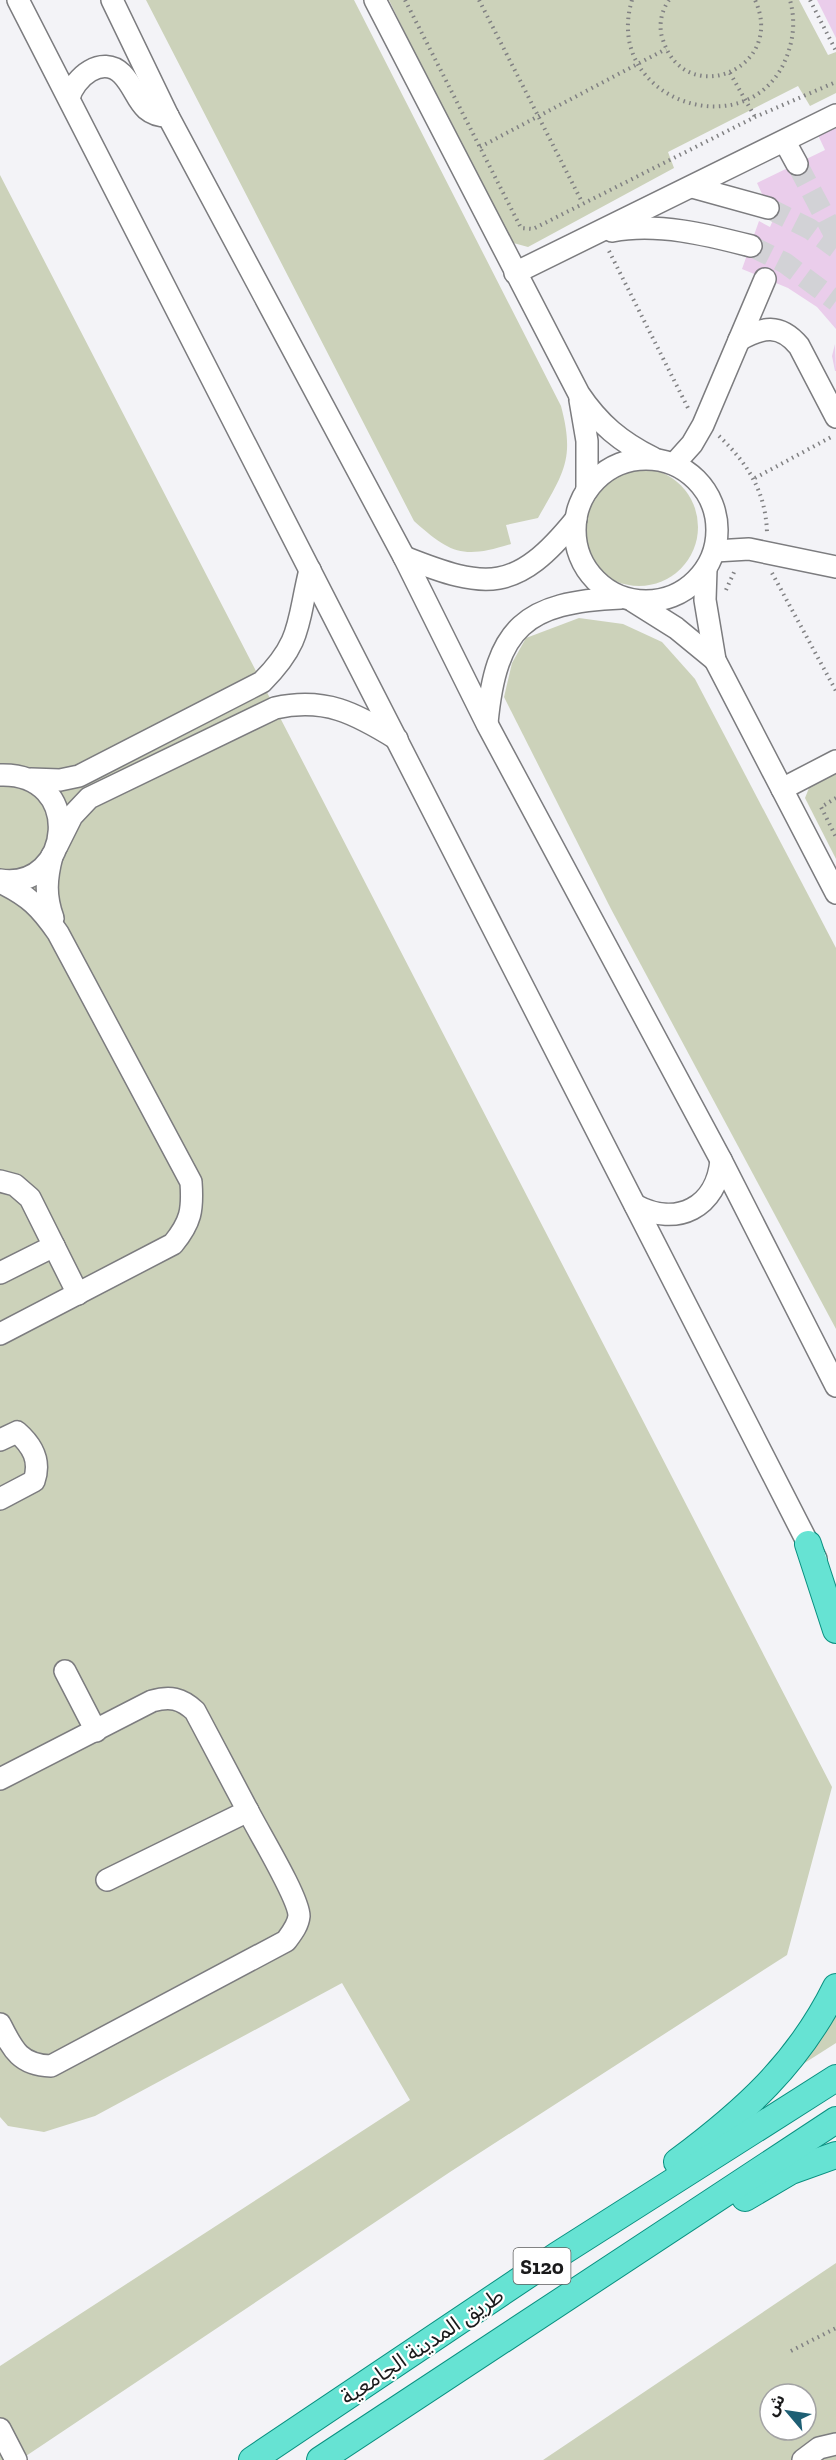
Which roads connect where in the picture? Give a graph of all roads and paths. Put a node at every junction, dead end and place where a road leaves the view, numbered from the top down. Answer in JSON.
{"nodes":[{"id":1,"x":18,"y":0,"type":"edge"},
{"id":2,"x":112,"y":0,"type":"edge"},
{"id":3,"x":375,"y":0,"type":"edge"},
{"id":4,"x":405,"y":0,"type":"edge"},
{"id":5,"x":479,"y":0,"type":"edge"},
{"id":6,"x":632,"y":0,"type":"edge"},
{"id":7,"x":669,"y":0,"type":"edge"},
{"id":8,"x":756,"y":0,"type":"edge"},
{"id":9,"x":790,"y":0,"type":"edge"},
{"id":10,"x":810,"y":0,"type":"edge"},
{"id":11,"x":666,"y":50,"type":"junction"},
{"id":12,"x":836,"y":51,"type":"edge"},
{"id":13,"x":638,"y":64,"type":"junction"},
{"id":14,"x":730,"y":73,"type":"junction"},
{"id":15,"x":836,"y":82,"type":"edge"},
{"id":16,"x":69,"y":98,"type":"junction"},
{"id":17,"x":746,"y":100,"type":"junction"},
{"id":18,"x":168,"y":116,"type":"junction"},
{"id":19,"x":538,"y":116,"type":"junction"},
{"id":20,"x":836,"y":116,"type":"edge"},
{"id":21,"x":755,"y":117,"type":"junction"},
{"id":22,"x":785,"y":142,"type":"junction"},
{"id":23,"x":480,"y":147,"type":"junction"},
{"id":24,"x":797,"y":164,"type":"tunnel mouth"},
{"id":25,"x":692,"y":187,"type":"junction"},
{"id":26,"x":582,"y":202,"type":"junction"},
{"id":27,"x":768,"y":208,"type":"tunnel mouth"},
{"id":28,"x":596,"y":244,"type":"junction"},
{"id":29,"x":751,"y":246,"type":"tunnel mouth"},
{"id":30,"x":515,"y":273,"type":"junction"},
{"id":31,"x":765,"y":279,"type":"dead end"},
{"id":32,"x":739,"y":340,"type":"junction"},
{"id":33,"x":579,"y":394,"type":"junction"},
{"id":34,"x":700,"y":416,"type":"junction"},
{"id":35,"x":836,"y":417,"type":"edge"},
{"id":36,"x":836,"y":434,"type":"edge"},
{"id":37,"x":664,"y":461,"type":"junction"},
{"id":38,"x":755,"y":478,"type":"junction"},
{"id":39,"x":587,"y":490,"type":"junction"},
{"id":40,"x":576,"y":519,"type":"junction"},
{"id":41,"x":767,"y":551,"type":"junction"},
{"id":42,"x":404,"y":556,"type":"junction"},
{"id":43,"x":710,"y":560,"type":"junction"},
{"id":44,"x":741,"y":564,"type":"dead end"},
{"id":45,"x":836,"y":567,"type":"edge"},
{"id":46,"x":310,"y":570,"type":"junction"},
{"id":47,"x":628,"y":599,"type":"junction"},
{"id":48,"x":721,"y":600,"type":"dead end"},
{"id":49,"x":715,"y":660,"type":"junction"},
{"id":50,"x":836,"y":692,"type":"edge"},
{"id":51,"x":487,"y":724,"type":"junction"},
{"id":52,"x":398,"y":740,"type":"junction"},
{"id":53,"x":836,"y":761,"type":"edge"},
{"id":54,"x":11,"y":774,"type":"edge"},
{"id":55,"x":782,"y":789,"type":"junction"},
{"id":56,"x":836,"y":798,"type":"edge"},
{"id":57,"x":836,"y":837,"type":"edge"},
{"id":58,"x":55,"y":851,"type":"junction"},
{"id":59,"x":0,"y":881,"type":"edge"},
{"id":60,"x":836,"y":893,"type":"edge"},
{"id":61,"x":58,"y":933,"type":"junction"},
{"id":62,"x":721,"y":1160,"type":"junction"},
{"id":63,"x":0,"y":1181,"type":"edge"},
{"id":64,"x":635,"y":1205,"type":"junction"},
{"id":65,"x":54,"y":1246,"type":"junction"},
{"id":66,"x":0,"y":1273,"type":"edge"},
{"id":67,"x":78,"y":1294,"type":"junction"},
{"id":68,"x":0,"y":1334,"type":"edge"},
{"id":69,"x":836,"y":1386,"type":"edge"},
{"id":70,"x":0,"y":1440,"type":"edge"},
{"id":71,"x":0,"y":1499,"type":"edge"},
{"id":72,"x":807,"y":1544,"type":"junction"},
{"id":73,"x":836,"y":1597,"type":"edge"},
{"id":74,"x":836,"y":1630,"type":"edge"},
{"id":75,"x":65,"y":1671,"type":"dead end"},
{"id":76,"x":96,"y":1731,"type":"junction"},
{"id":77,"x":0,"y":1779,"type":"edge"},
{"id":78,"x":248,"y":1811,"type":"junction"},
{"id":79,"x":108,"y":1880,"type":"dead end"},
{"id":80,"x":836,"y":1987,"type":"edge"},
{"id":81,"x":0,"y":2024,"type":"edge"},
{"id":82,"x":836,"y":2078,"type":"edge"},
{"id":83,"x":836,"y":2120,"type":"edge"},
{"id":84,"x":836,"y":2156,"type":"edge"},
{"id":85,"x":597,"y":2230,"type":"junction"},
{"id":86,"x":612,"y":2266,"type":"junction"},
{"id":87,"x":836,"y":2328,"type":"edge"},
{"id":88,"x":791,"y":2351,"type":"dead end"},
{"id":89,"x":0,"y":2429,"type":"edge"},
{"id":90,"x":836,"y":2444,"type":"edge"},
{"id":91,"x":836,"y":2457,"type":"edge"},
{"id":92,"x":16,"y":2460,"type":"edge"},
{"id":93,"x":252,"y":2460,"type":"edge"},
{"id":94,"x":320,"y":2460,"type":"edge"},
{"id":95,"x":803,"y":2460,"type":"edge"},
{"id":96,"x":812,"y":2460,"type":"edge"}],
"edges":[{"from":1,"to":16,"type":"street"},
{"from":2,"to":18,"type":"street"},
{"from":3,"to":30,"type":"street"},
{"from":4,"to":23,"type":"path"},
{"from":5,"to":19,"type":"path"},
{"from":6,"to":13,"type":"path"},
{"from":7,"to":11,"type":"path"},
{"from":8,"to":14,"type":"path"},
{"from":9,"to":17,"type":"path"},
{"from":10,"to":12,"type":"path"},
{"from":11,"to":13,"type":"path"},
{"from":11,"to":14,"type":"path"},
{"from":13,"to":17,"type":"path"},
{"from":13,"to":19,"type":"path"},
{"from":14,"to":17,"type":"path"},
{"from":15,"to":21,"type":"path"},
{"from":16,"to":18,"type":"street"},
{"from":16,"to":46,"type":"street"},
{"from":17,"to":21,"type":"path"},
{"from":18,"to":42,"type":"street"},
{"from":19,"to":23,"type":"path"},
{"from":19,"to":26,"type":"path"},
{"from":20,"to":22,"type":"street"},
{"from":21,"to":26,"type":"path"},
{"from":22,"to":24,"type":"street"},
{"from":22,"to":25,"type":"street"},
{"from":23,"to":26,"type":"path"},
{"from":25,"to":27,"type":"street"},
{"from":25,"to":28,"type":"street"},
{"from":28,"to":29,"type":"street"},
{"from":28,"to":30,"type":"street"},
{"from":28,"to":34,"type":"path"},
{"from":30,"to":33,"type":"street"},
{"from":31,"to":32,"type":"street"},
{"from":32,"to":34,"type":"street"},
{"from":32,"to":35,"type":"street"},
{"from":33,"to":37,"type":"street"},
{"from":33,"to":39,"type":"street"},
{"from":34,"to":37,"type":"street"},
{"from":34,"to":38,"type":"path"},
{"from":36,"to":38,"type":"path"},
{"from":37,"to":39,"type":"street"},
{"from":37,"to":43,"type":"street"},
{"from":38,"to":41,"type":"path"},
{"from":39,"to":40,"type":"street"},
{"from":40,"to":42,"type":"street"},
{"from":40,"to":47,"type":"street"},
{"from":41,"to":43,"type":"street"},
{"from":41,"to":45,"type":"street"},
{"from":41,"to":50,"type":"path"},
{"from":42,"to":51,"type":"street"},
{"from":43,"to":47,"type":"street"},
{"from":43,"to":49,"type":"street"},
{"from":44,"to":48,"type":"path"},
{"from":46,"to":52,"type":"street"},
{"from":46,"to":54,"type":"street"},
{"from":47,"to":49,"type":"street"},
{"from":47,"to":51,"type":"street"},
{"from":49,"to":55,"type":"street"},
{"from":51,"to":62,"type":"street"},
{"from":52,"to":58,"type":"street"},
{"from":52,"to":64,"type":"street"},
{"from":53,"to":55,"type":"street"},
{"from":54,"to":58,"type":"street"},
{"from":55,"to":60,"type":"street"},
{"from":56,"to":57,"type":"path"},
{"from":58,"to":59,"type":"street"},
{"from":58,"to":61,"type":"street"},
{"from":59,"to":61,"type":"street"},
{"from":61,"to":67,"type":"street"},
{"from":62,"to":64,"type":"street"},
{"from":62,"to":69,"type":"street"},
{"from":63,"to":65,"type":"street"},
{"from":64,"to":72,"type":"street"},
{"from":65,"to":66,"type":"street"},
{"from":65,"to":67,"type":"street"},
{"from":67,"to":68,"type":"street"},
{"from":70,"to":71,"type":"street"},
{"from":72,"to":73,"type":"street"},
{"from":72,"to":74,"type":"main road"},
{"from":75,"to":76,"type":"street"},
{"from":76,"to":77,"type":"street"},
{"from":76,"to":78,"type":"street"},
{"from":78,"to":79,"type":"street"},
{"from":78,"to":81,"type":"street"},
{"from":80,"to":85,"type":"main road"},
{"from":82,"to":85,"type":"main road","name":"طريق المدينة الجامعية","number":"S120"},
{"from":83,"to":86,"type":"main road","name":"طريق المدينة الجامعية","number":"S120"},
{"from":84,"to":86,"type":"main road"},
{"from":85,"to":93,"type":"main road","name":"طريق المدينة الجامعية","number":"S120"},
{"from":86,"to":94,"type":"main road","name":"طريق المدينة الجامعية","number":"S120"},
{"from":87,"to":88,"type":"path"},
{"from":89,"to":92,"type":"street"},
{"from":90,"to":95,"type":"street"},
{"from":91,"to":96,"type":"street"}]}
